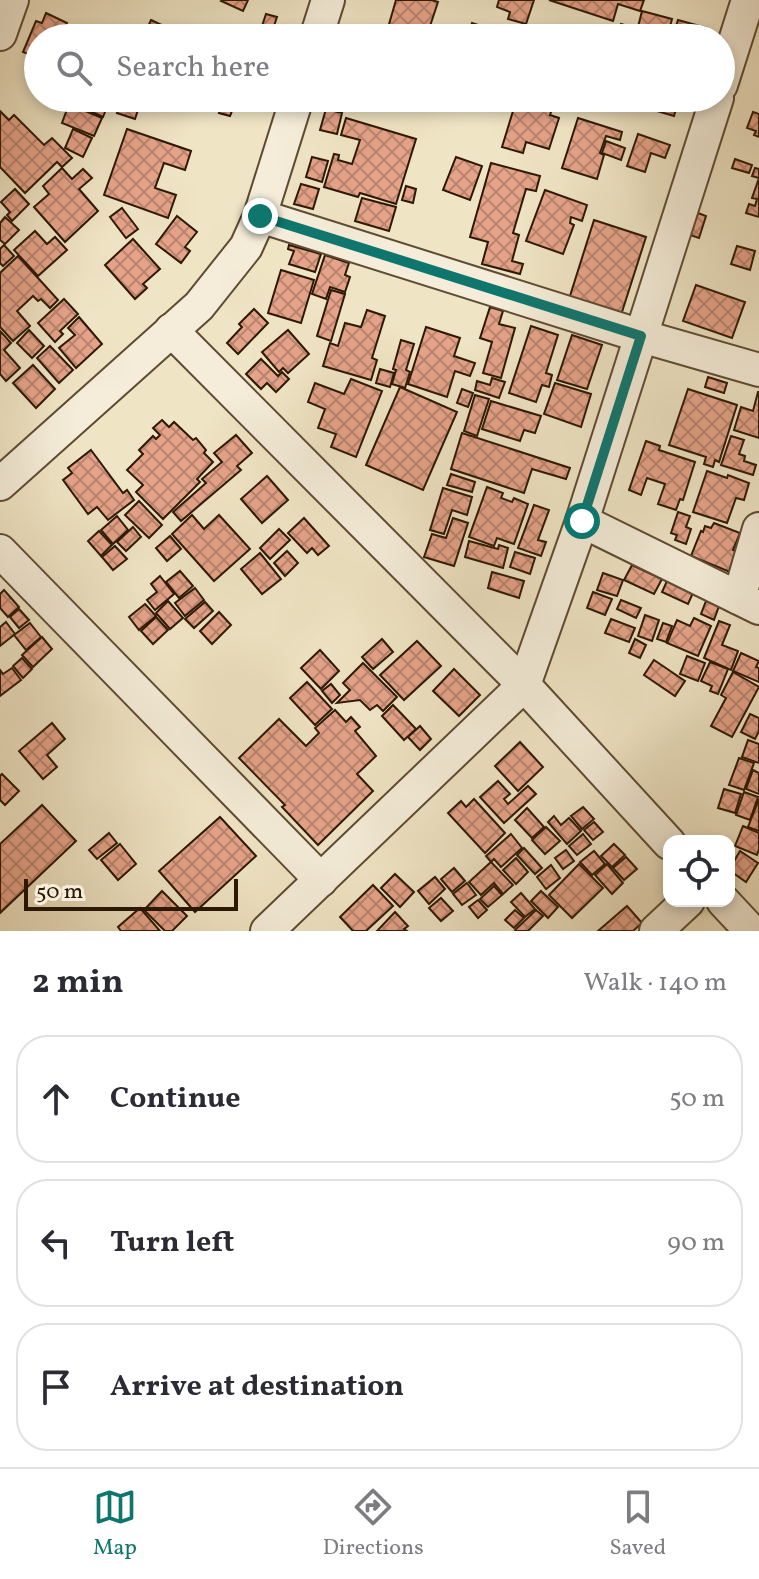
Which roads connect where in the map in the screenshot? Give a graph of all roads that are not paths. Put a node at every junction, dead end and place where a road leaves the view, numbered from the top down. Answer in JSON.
{"nodes":[{"id":1,"x":12,"y":0,"type":"edge"},
{"id":2,"x":328,"y":0,"type":"edge"},
{"id":3,"x":748,"y":0,"type":"edge"},
{"id":4,"x":320,"y":24,"type":"edge"},
{"id":5,"x":0,"y":34,"type":"edge"},
{"id":6,"x":735,"y":41,"type":"edge"},
{"id":7,"x":293,"y":112,"type":"edge"},
{"id":8,"x":713,"y":112,"type":"edge"},
{"id":9,"x":260,"y":216,"type":"junction"},
{"id":10,"x":171,"y":330,"type":"junction"},
{"id":11,"x":641,"y":336,"type":"junction"},
{"id":12,"x":759,"y":370,"type":"edge"},
{"id":13,"x":0,"y":484,"type":"edge"},
{"id":14,"x":582,"y":521,"type":"junction"},
{"id":15,"x":759,"y":529,"type":"edge"},
{"id":16,"x":0,"y":551,"type":"edge"},
{"id":17,"x":749,"y":603,"type":"edge"},
{"id":18,"x":524,"y":685,"type":"junction"},
{"id":19,"x":663,"y":836,"type":"edge"},
{"id":20,"x":321,"y":880,"type":"junction"},
{"id":21,"x":682,"y":907,"type":"edge"},
{"id":22,"x":729,"y":907,"type":"edge"},
{"id":23,"x":267,"y":931,"type":"edge"},
{"id":24,"x":656,"y":931,"type":"edge"},
{"id":25,"x":751,"y":931,"type":"edge"}],
"edges":[{"from":1,"to":5,"type":"street"},
{"from":2,"to":4,"type":"street"},
{"from":3,"to":6,"type":"street"},
{"from":7,"to":9,"type":"street"},
{"from":8,"to":11,"type":"street"},
{"from":9,"to":10,"type":"street"},
{"from":9,"to":11,"type":"street"},
{"from":10,"to":13,"type":"street"},
{"from":10,"to":18,"type":"street"},
{"from":11,"to":12,"type":"street"},
{"from":11,"to":14,"type":"street"},
{"from":14,"to":17,"type":"street"},
{"from":14,"to":18,"type":"street"},
{"from":15,"to":17,"type":"street"},
{"from":16,"to":20,"type":"street"},
{"from":18,"to":19,"type":"street"},
{"from":18,"to":20,"type":"street"},
{"from":20,"to":23,"type":"street"},
{"from":21,"to":24,"type":"street"},
{"from":22,"to":25,"type":"street"}]}
